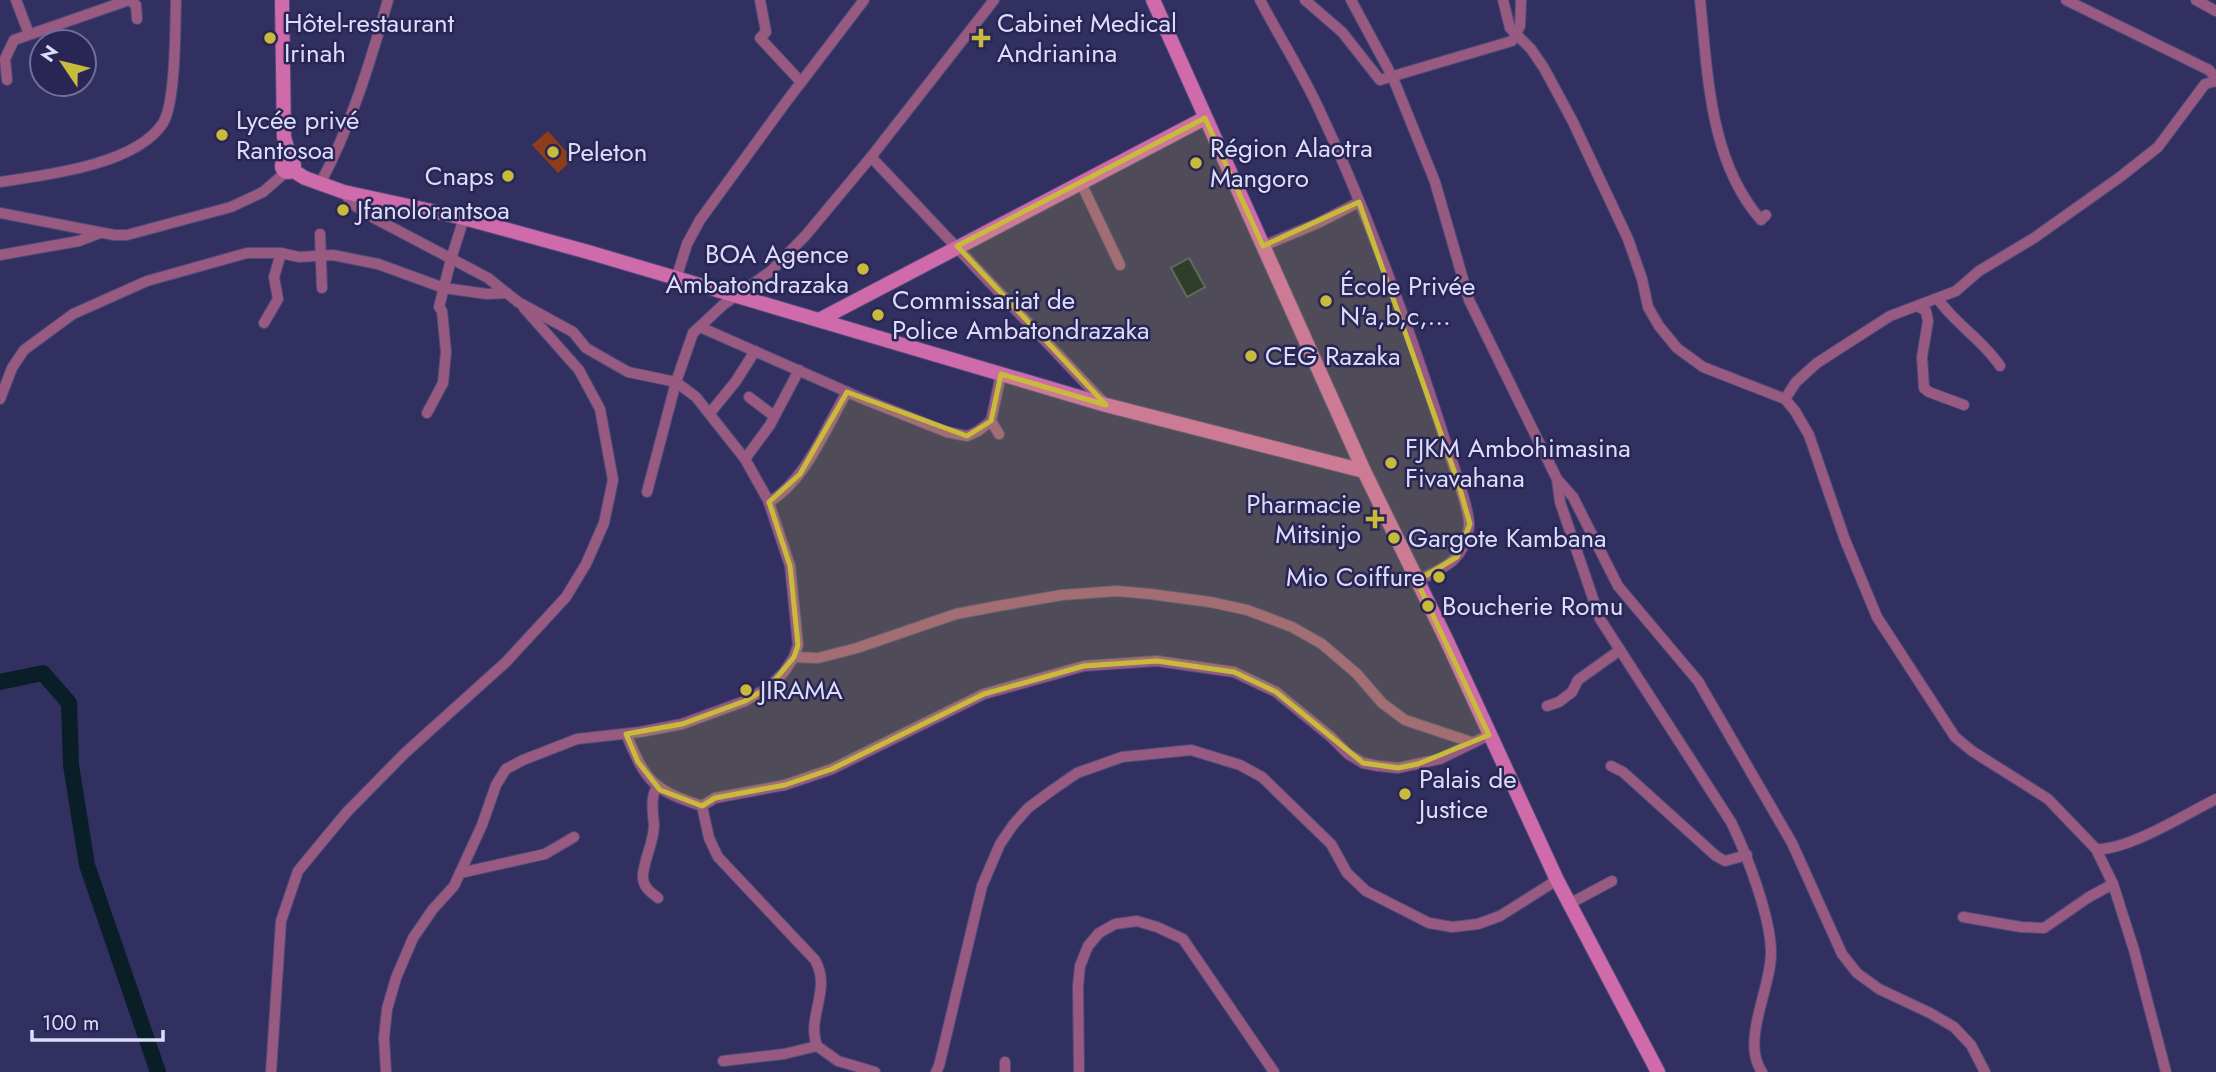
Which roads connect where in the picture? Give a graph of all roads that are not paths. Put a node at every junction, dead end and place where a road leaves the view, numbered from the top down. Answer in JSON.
{"nodes":[{"id":1,"x":16,"y":0,"type":"edge"},
{"id":2,"x":176,"y":0,"type":"edge"},
{"id":3,"x":282,"y":0,"type":"edge"},
{"id":4,"x":388,"y":0,"type":"edge"},
{"id":5,"x":760,"y":0,"type":"edge"},
{"id":6,"x":864,"y":0,"type":"edge"},
{"id":7,"x":1153,"y":0,"type":"edge"},
{"id":8,"x":1260,"y":0,"type":"edge"},
{"id":9,"x":1306,"y":0,"type":"edge"},
{"id":10,"x":1351,"y":0,"type":"edge"},
{"id":11,"x":1503,"y":0,"type":"edge"},
{"id":12,"x":1521,"y":0,"type":"edge"},
{"id":13,"x":1700,"y":0,"type":"edge"},
{"id":14,"x":2066,"y":0,"type":"edge"},
{"id":15,"x":2196,"y":0,"type":"edge"},
{"id":16,"x":988,"y":2,"type":"edge"},
{"id":17,"x":2216,"y":11,"type":"edge"},
{"id":18,"x":137,"y":19,"type":"dead end"},
{"id":19,"x":47,"y":28,"type":"edge"},
{"id":20,"x":28,"y":31,"type":"edge"},
{"id":21,"x":28,"y":34,"type":"edge"},
{"id":22,"x":1516,"y":35,"type":"junction"},
{"id":23,"x":1393,"y":78,"type":"junction"},
{"id":24,"x":7,"y":79,"type":"dead end"},
{"id":25,"x":2216,"y":79,"type":"edge"},
{"id":26,"x":801,"y":82,"type":"junction"},
{"id":27,"x":1205,"y":118,"type":"junction"},
{"id":28,"x":871,"y":157,"type":"junction"},
{"id":29,"x":290,"y":165,"type":"junction"},
{"id":30,"x":0,"y":182,"type":"edge"},
{"id":31,"x":1080,"y":183,"type":"junction"},
{"id":32,"x":320,"y":184,"type":"junction"},
{"id":33,"x":344,"y":192,"type":"junction"},
{"id":34,"x":1359,"y":202,"type":"junction"},
{"id":35,"x":0,"y":213,"type":"edge"},
{"id":36,"x":1766,"y":215,"type":"dead end"},
{"id":37,"x":464,"y":218,"type":"junction"},
{"id":38,"x":102,"y":233,"type":"junction"},
{"id":39,"x":320,"y":234,"type":"dead end"},
{"id":40,"x":957,"y":246,"type":"junction"},
{"id":41,"x":1264,"y":246,"type":"junction"},
{"id":42,"x":281,"y":253,"type":"junction"},
{"id":43,"x":0,"y":255,"type":"edge"},
{"id":44,"x":320,"y":256,"type":"junction"},
{"id":45,"x":451,"y":259,"type":"junction"},
{"id":46,"x":1120,"y":265,"type":"dead end"},
{"id":47,"x":676,"y":279,"type":"junction"},
{"id":48,"x":322,"y":288,"type":"dead end"},
{"id":49,"x":444,"y":288,"type":"junction"},
{"id":50,"x":507,"y":293,"type":"junction"},
{"id":51,"x":736,"y":297,"type":"junction"},
{"id":52,"x":1938,"y":299,"type":"junction"},
{"id":53,"x":518,"y":302,"type":"junction"},
{"id":54,"x":1919,"y":307,"type":"junction"},
{"id":55,"x":819,"y":320,"type":"junction"},
{"id":56,"x":264,"y":323,"type":"dead end"},
{"id":57,"x":700,"y":327,"type":"junction"},
{"id":58,"x":755,"y":351,"type":"junction"},
{"id":59,"x":2000,"y":366,"type":"dead end"},
{"id":60,"x":799,"y":370,"type":"junction"},
{"id":61,"x":1001,"y":374,"type":"junction"},
{"id":62,"x":676,"y":382,"type":"junction"},
{"id":63,"x":847,"y":392,"type":"junction"},
{"id":64,"x":749,"y":397,"type":"dead end"},
{"id":65,"x":0,"y":399,"type":"edge"},
{"id":66,"x":1785,"y":399,"type":"junction"},
{"id":67,"x":1106,"y":405,"type":"junction"},
{"id":68,"x":1964,"y":405,"type":"dead end"},
{"id":69,"x":427,"y":413,"type":"dead end"},
{"id":70,"x":710,"y":413,"type":"junction"},
{"id":71,"x":774,"y":416,"type":"junction"},
{"id":72,"x":991,"y":421,"type":"junction"},
{"id":73,"x":999,"y":434,"type":"dead end"},
{"id":74,"x":745,"y":459,"type":"junction"},
{"id":75,"x":1364,"y":471,"type":"junction"},
{"id":76,"x":1557,"y":479,"type":"junction"},
{"id":77,"x":647,"y":492,"type":"dead end"},
{"id":78,"x":769,"y":502,"type":"junction"},
{"id":79,"x":1418,"y":581,"type":"junction"},
{"id":80,"x":1620,"y":650,"type":"junction"},
{"id":81,"x":794,"y":657,"type":"junction"},
{"id":82,"x":1547,"y":706,"type":"dead end"},
{"id":83,"x":626,"y":734,"type":"junction"},
{"id":84,"x":1489,"y":735,"type":"junction"},
{"id":85,"x":1471,"y":742,"type":"junction"},
{"id":86,"x":1611,"y":766,"type":"dead end"},
{"id":87,"x":657,"y":787,"type":"junction"},
{"id":88,"x":2216,"y":799,"type":"edge"},
{"id":89,"x":702,"y":806,"type":"junction"},
{"id":90,"x":574,"y":837,"type":"dead end"},
{"id":91,"x":2096,"y":849,"type":"junction"},
{"id":92,"x":1747,"y":855,"type":"junction"},
{"id":93,"x":460,"y":873,"type":"junction"},
{"id":94,"x":1557,"y":880,"type":"junction"},
{"id":95,"x":1612,"y":881,"type":"dead end"},
{"id":96,"x":2113,"y":884,"type":"junction"},
{"id":97,"x":658,"y":898,"type":"dead end"},
{"id":98,"x":1569,"y":904,"type":"junction"},
{"id":99,"x":1963,"y":917,"type":"dead end"},
{"id":100,"x":817,"y":1046,"type":"junction"},
{"id":101,"x":723,"y":1061,"type":"dead end"},
{"id":102,"x":271,"y":1072,"type":"edge"},
{"id":103,"x":386,"y":1072,"type":"edge"},
{"id":104,"x":875,"y":1072,"type":"edge"},
{"id":105,"x":936,"y":1072,"type":"edge"},
{"id":106,"x":1079,"y":1072,"type":"edge"},
{"id":107,"x":1274,"y":1072,"type":"edge"},
{"id":108,"x":1658,"y":1072,"type":"edge"},
{"id":109,"x":1762,"y":1072,"type":"edge"},
{"id":110,"x":1985,"y":1072,"type":"edge"},
{"id":111,"x":2166,"y":1072,"type":"edge"}],
"edges":[{"from":1,"to":20,"type":"street"},
{"from":2,"to":30,"type":"street"},
{"from":3,"to":29,"type":"street"},
{"from":4,"to":32,"type":"street"},
{"from":5,"to":26,"type":"street"},
{"from":6,"to":26,"type":"street"},
{"from":7,"to":27,"type":"street"},
{"from":8,"to":34,"type":"street"},
{"from":9,"to":23,"type":"street"},
{"from":10,"to":23,"type":"street"},
{"from":11,"to":22,"type":"street"},
{"from":12,"to":22,"type":"street"},
{"from":13,"to":36,"type":"street"},
{"from":14,"to":25,"type":"street"},
{"from":15,"to":17,"type":"street"},
{"from":16,"to":28,"type":"street"},
{"from":18,"to":19,"type":"street"},
{"from":21,"to":24,"type":"street"},
{"from":22,"to":23,"type":"street"},
{"from":22,"to":66,"type":"street"},
{"from":23,"to":76,"type":"street"},
{"from":25,"to":52,"type":"street"},
{"from":26,"to":47,"type":"street"},
{"from":27,"to":31,"type":"street"},
{"from":27,"to":41,"type":"street"},
{"from":28,"to":40,"type":"street"},
{"from":28,"to":51,"type":"street"},
{"from":29,"to":32,"type":"street"},
{"from":29,"to":38,"type":"street"},
{"from":31,"to":40,"type":"street"},
{"from":31,"to":46,"type":"street"},
{"from":32,"to":33,"type":"street"},
{"from":33,"to":37,"type":"street"},
{"from":33,"to":45,"type":"street"},
{"from":34,"to":41,"type":"street"},
{"from":34,"to":79,"type":"street"},
{"from":35,"to":38,"type":"street"},
{"from":37,"to":45,"type":"street"},
{"from":37,"to":47,"type":"street"},
{"from":38,"to":43,"type":"street"},
{"from":39,"to":44,"type":"street"},
{"from":40,"to":55,"type":"street"},
{"from":40,"to":67,"type":"street"},
{"from":41,"to":75,"type":"street"},
{"from":42,"to":44,"type":"street"},
{"from":42,"to":56,"type":"street"},
{"from":42,"to":65,"type":"street"},
{"from":44,"to":48,"type":"street"},
{"from":44,"to":49,"type":"street"},
{"from":45,"to":49,"type":"street"},
{"from":45,"to":50,"type":"street"},
{"from":47,"to":51,"type":"street"},
{"from":49,"to":50,"type":"street"},
{"from":49,"to":69,"type":"street"},
{"from":50,"to":53,"type":"street"},
{"from":51,"to":55,"type":"street"},
{"from":51,"to":57,"type":"street"},
{"from":52,"to":54,"type":"street"},
{"from":52,"to":59,"type":"street"},
{"from":53,"to":62,"type":"street"},
{"from":53,"to":102,"type":"street"},
{"from":54,"to":66,"type":"street"},
{"from":54,"to":68,"type":"street"},
{"from":55,"to":61,"type":"street"},
{"from":57,"to":58,"type":"street"},
{"from":57,"to":62,"type":"street"},
{"from":58,"to":60,"type":"street"},
{"from":58,"to":70,"type":"street"},
{"from":60,"to":63,"type":"street"},
{"from":60,"to":71,"type":"street"},
{"from":61,"to":67,"type":"street"},
{"from":61,"to":72,"type":"street"},
{"from":62,"to":70,"type":"street"},
{"from":62,"to":77,"type":"street"},
{"from":63,"to":72,"type":"street"},
{"from":63,"to":78,"type":"street"},
{"from":64,"to":71,"type":"street"},
{"from":66,"to":91,"type":"street"},
{"from":67,"to":75,"type":"street"},
{"from":70,"to":74,"type":"street"},
{"from":71,"to":74,"type":"street"},
{"from":72,"to":73,"type":"street"},
{"from":74,"to":78,"type":"street"},
{"from":75,"to":79,"type":"street"},
{"from":76,"to":80,"type":"street"},
{"from":76,"to":110,"type":"street"},
{"from":78,"to":81,"type":"street"},
{"from":79,"to":84,"type":"street"},
{"from":80,"to":82,"type":"street"},
{"from":80,"to":92,"type":"street"},
{"from":81,"to":83,"type":"street"},
{"from":81,"to":85,"type":"street"},
{"from":83,"to":87,"type":"street"},
{"from":83,"to":93,"type":"street"},
{"from":84,"to":85,"type":"street"},
{"from":84,"to":94,"type":"street"},
{"from":85,"to":89,"type":"street"},
{"from":86,"to":92,"type":"street"},
{"from":87,"to":89,"type":"street"},
{"from":87,"to":97,"type":"street"},
{"from":88,"to":91,"type":"street"},
{"from":89,"to":100,"type":"street"},
{"from":90,"to":93,"type":"street"},
{"from":91,"to":96,"type":"street"},
{"from":92,"to":109,"type":"street"},
{"from":93,"to":103,"type":"street"},
{"from":94,"to":98,"type":"street"},
{"from":94,"to":105,"type":"street"},
{"from":95,"to":98,"type":"street"},
{"from":96,"to":99,"type":"street"},
{"from":96,"to":111,"type":"street"},
{"from":98,"to":108,"type":"street"},
{"from":100,"to":101,"type":"street"},
{"from":100,"to":104,"type":"street"},
{"from":106,"to":107,"type":"street"}]}
